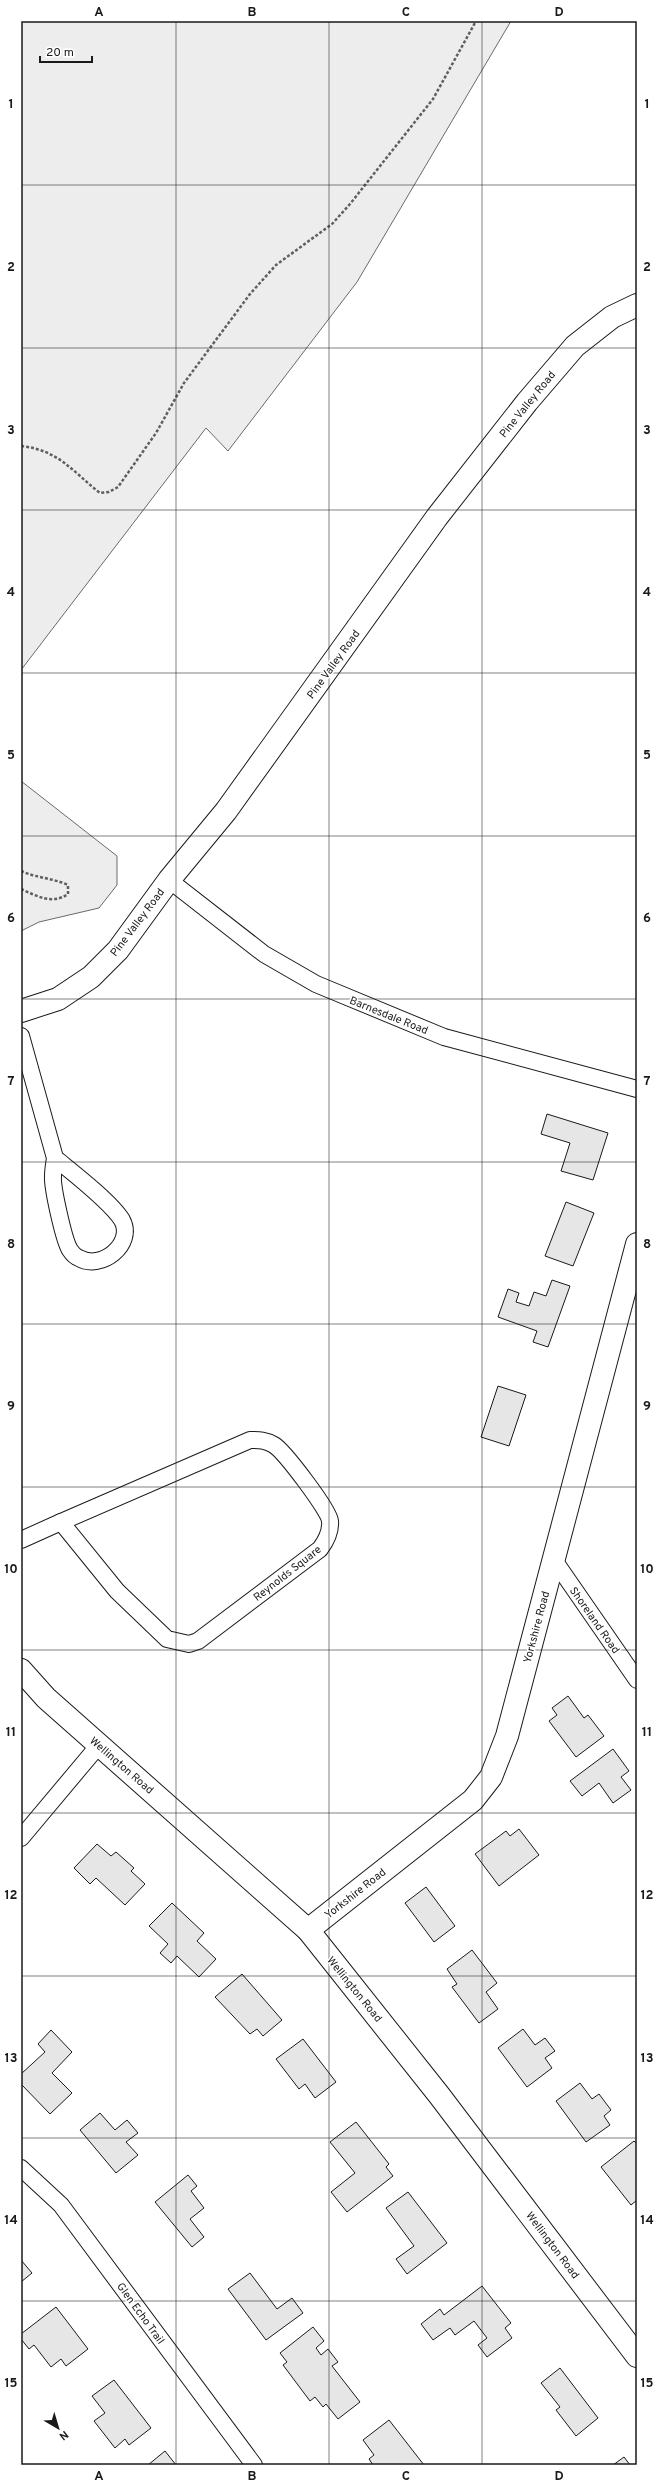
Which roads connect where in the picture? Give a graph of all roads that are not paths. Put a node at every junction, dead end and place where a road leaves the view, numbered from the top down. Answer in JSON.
{"nodes":[{"id":1,"x":637,"y":304,"type":"edge"},
{"id":2,"x":169,"y":880,"type":"junction"},
{"id":3,"x":21,"y":1010,"type":"edge"},
{"id":4,"x":21,"y":1036,"type":"edge"},
{"id":5,"x":637,"y":1089,"type":"edge"},
{"id":6,"x":55,"y":1158,"type":"junction"},
{"id":7,"x":637,"y":1244,"type":"edge"},
{"id":8,"x":61,"y":1522,"type":"junction"},
{"id":9,"x":21,"y":1540,"type":"edge"},
{"id":10,"x":554,"y":1560,"type":"junction"},
{"id":11,"x":21,"y":1670,"type":"edge"},
{"id":12,"x":637,"y":1680,"type":"edge"},
{"id":13,"x":99,"y":1745,"type":"junction"},
{"id":14,"x":21,"y":1838,"type":"edge"},
{"id":15,"x":308,"y":1930,"type":"junction"},
{"id":16,"x":21,"y":2168,"type":"edge"},
{"id":17,"x":637,"y":2356,"type":"edge"},
{"id":18,"x":254,"y":2465,"type":"edge"}],
"edges":[{"from":1,"to":2,"type":"street","name":"Pine Valley Road"},
{"from":2,"to":3,"type":"street","name":"Pine Valley Road"},
{"from":2,"to":5,"type":"street","name":"Barnesdale Road"},
{"from":4,"to":6,"type":"street"},
{"from":6,"to":6,"type":"street"},
{"from":7,"to":10,"type":"street","name":"Yorkshire Road"},
{"from":8,"to":8,"type":"street","name":"Reynolds Square"},
{"from":8,"to":9,"type":"street","name":"Reynolds Square"},
{"from":10,"to":12,"type":"street","name":"Shoreland Road"},
{"from":10,"to":15,"type":"street","name":"Yorkshire Road"},
{"from":11,"to":13,"type":"street","name":"Wellington Road"},
{"from":13,"to":14,"type":"street"},
{"from":13,"to":15,"type":"street","name":"Wellington Road"},
{"from":15,"to":17,"type":"street","name":"Wellington Road"},
{"from":16,"to":18,"type":"street","name":"Glen Echo Trail"}]}
